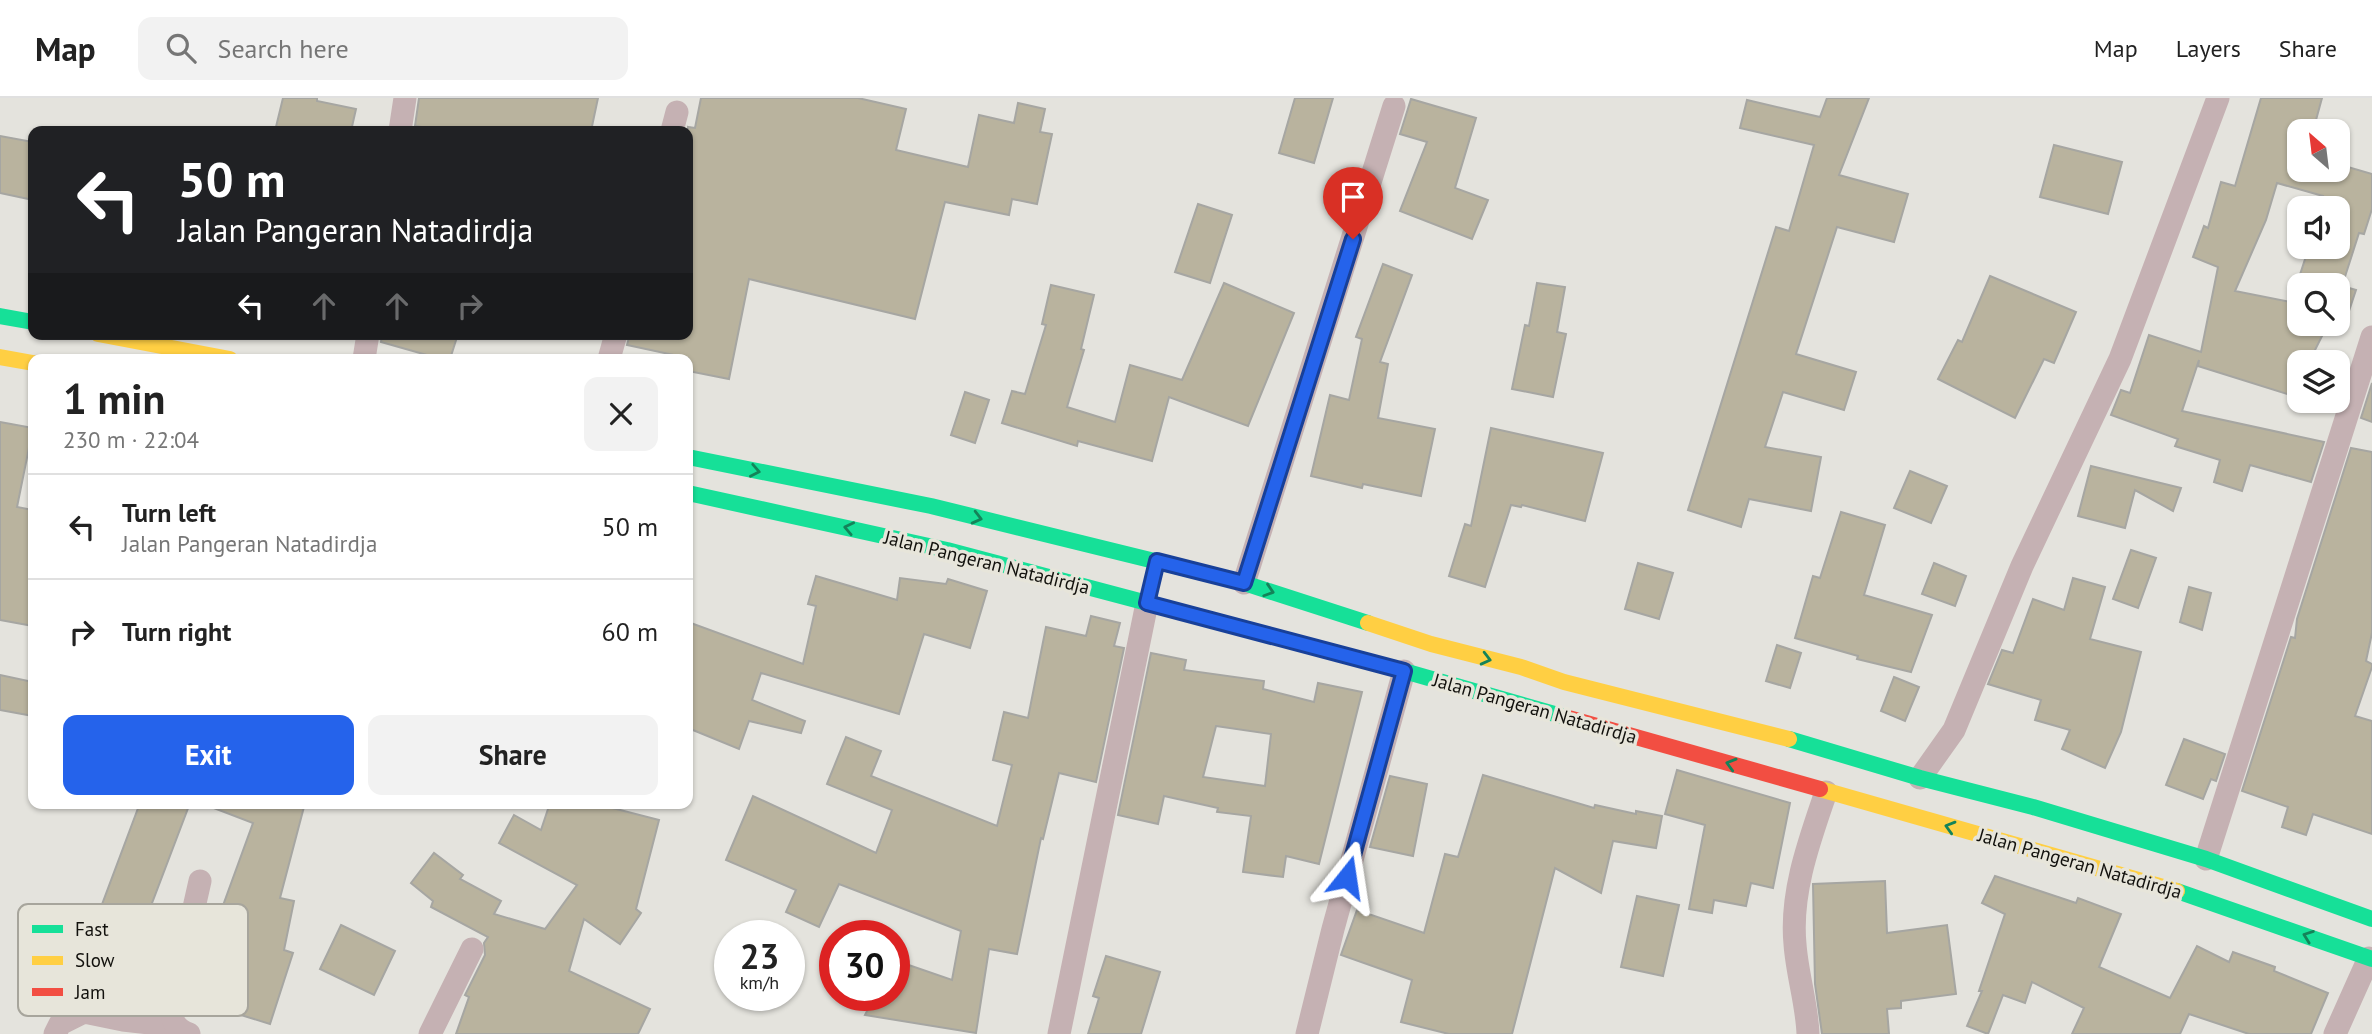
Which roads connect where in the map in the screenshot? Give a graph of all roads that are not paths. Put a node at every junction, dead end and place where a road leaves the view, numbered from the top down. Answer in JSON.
{"nodes":[{"id":1,"x":405,"y":98,"type":"edge"},
{"id":2,"x":2218,"y":98,"type":"edge"},
{"id":3,"x":1394,"y":106,"type":"dead end"},
{"id":4,"x":401,"y":126,"type":"edge"},
{"id":5,"x":0,"y":316,"type":"edge"},
{"id":6,"x":28,"y":321,"type":"edge"},
{"id":7,"x":2372,"y":337,"type":"edge"},
{"id":8,"x":130,"y":340,"type":"edge"},
{"id":9,"x":204,"y":354,"type":"edge"},
{"id":10,"x":0,"y":357,"type":"edge"},
{"id":11,"x":28,"y":362,"type":"edge"},
{"id":12,"x":693,"y":458,"type":"edge"},
{"id":13,"x":693,"y":494,"type":"edge"},
{"id":14,"x":1157,"y":561,"type":"junction"},
{"id":15,"x":1244,"y":583,"type":"junction"},
{"id":16,"x":1150,"y":593,"type":"junction"},
{"id":17,"x":1404,"y":671,"type":"junction"},
{"id":18,"x":1920,"y":778,"type":"junction"},
{"id":19,"x":1826,"y":792,"type":"junction"},
{"id":20,"x":2028,"y":827,"type":"junction"},
{"id":21,"x":2206,"y":859,"type":"junction"},
{"id":22,"x":200,"y":881,"type":"dead end"},
{"id":23,"x":195,"y":904,"type":"edge"},
{"id":24,"x":2372,"y":919,"type":"edge"},
{"id":25,"x":472,"y":948,"type":"dead end"},
{"id":26,"x":2371,"y":958,"type":"edge"},
{"id":27,"x":76,"y":1016,"type":"edge"},
{"id":28,"x":104,"y":1016,"type":"edge"},
{"id":29,"x":171,"y":1016,"type":"edge"},
{"id":30,"x":182,"y":1030,"type":"edge"},
{"id":31,"x":55,"y":1034,"type":"edge"},
{"id":32,"x":430,"y":1034,"type":"edge"},
{"id":33,"x":1059,"y":1034,"type":"edge"},
{"id":34,"x":1307,"y":1034,"type":"edge"},
{"id":35,"x":1808,"y":1034,"type":"edge"},
{"id":36,"x":2335,"y":1034,"type":"edge"}],
"edges":[{"from":1,"to":4,"type":"street"},
{"from":2,"to":18,"type":"street"},
{"from":3,"to":15,"type":"street"},
{"from":5,"to":6,"type":"main road"},
{"from":7,"to":21,"type":"street"},
{"from":8,"to":9,"type":"main road"},
{"from":10,"to":11,"type":"main road"},
{"from":12,"to":14,"type":"main road","name":"Jalan Pangeran Natadirdja","one_way":true},
{"from":16,"to":13,"type":"main road","name":"Jalan Pangeran Natadirdja","one_way":true},
{"from":14,"to":15,"type":"main road","name":"Jalan Pangeran Natadirdja"},
{"from":14,"to":16,"type":"main road"},
{"from":15,"to":18,"type":"main road","name":"Jalan Pangeran Natadirdja","one_way":true},
{"from":16,"to":17,"type":"main road","name":"Jalan Pangeran Natadirdja"},
{"from":16,"to":33,"type":"street"},
{"from":19,"to":17,"type":"main road","name":"Jalan Pangeran Natadirdja","one_way":true},
{"from":17,"to":34,"type":"street"},
{"from":18,"to":20,"type":"main road","name":"Jalan Pangeran Natadirdja"},
{"from":20,"to":19,"type":"main road","name":"Jalan Pangeran Natadirdja","one_way":true},
{"from":19,"to":35,"type":"street"},
{"from":20,"to":21,"type":"main road","name":"Jalan Pangeran Natadirdja"},
{"from":26,"to":20,"type":"main road","name":"Jalan Pangeran Natadirdja","one_way":true},
{"from":21,"to":24,"type":"main road","name":"Jalan Pangeran Natadirdja"},
{"from":22,"to":23,"type":"street"},
{"from":25,"to":32,"type":"street"},
{"from":26,"to":36,"type":"street"},
{"from":27,"to":31,"type":"street"},
{"from":28,"to":30,"type":"street"},
{"from":29,"to":30,"type":"street"}]}
